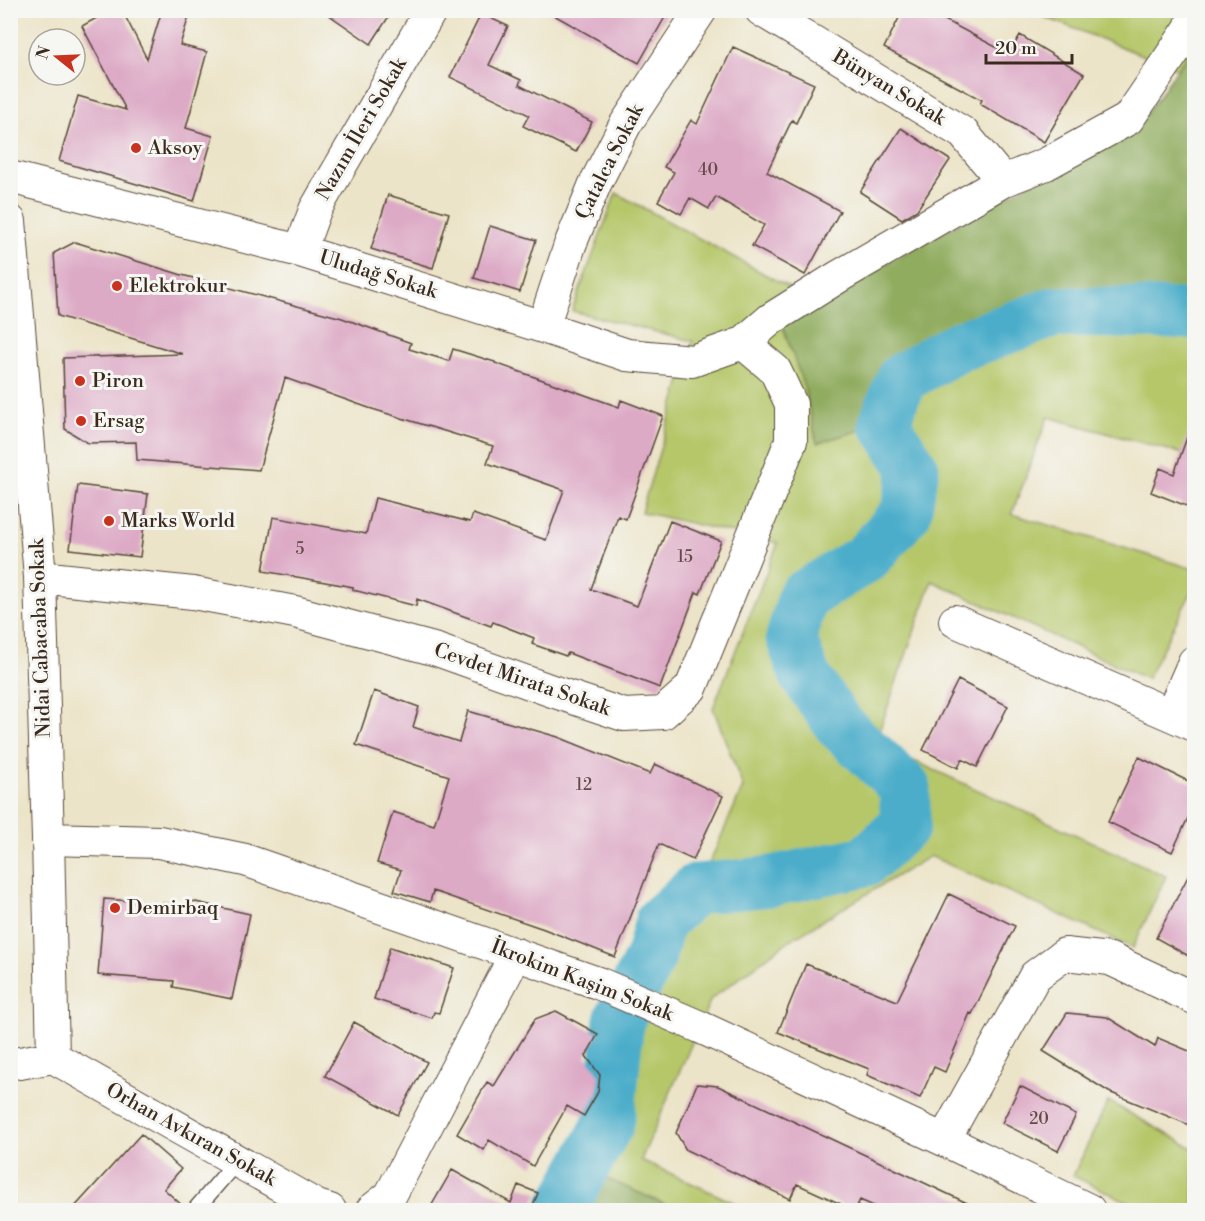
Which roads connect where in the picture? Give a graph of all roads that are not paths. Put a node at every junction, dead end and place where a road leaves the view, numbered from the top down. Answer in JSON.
{"nodes":[{"id":1,"x":431,"y":10,"type":"edge"},
{"id":2,"x":701,"y":10,"type":"edge"},
{"id":3,"x":761,"y":10,"type":"edge"},
{"id":4,"x":1194,"y":15,"type":"edge"},
{"id":5,"x":10,"y":177,"type":"edge"},
{"id":6,"x":1003,"y":181,"type":"junction"},
{"id":7,"x":10,"y":220,"type":"edge"},
{"id":8,"x":300,"y":250,"type":"junction"},
{"id":9,"x":543,"y":327,"type":"junction"},
{"id":10,"x":743,"y":343,"type":"junction"},
{"id":11,"x":40,"y":577,"type":"junction"},
{"id":12,"x":955,"y":621,"type":"dead end"},
{"id":13,"x":1194,"y":662,"type":"edge"},
{"id":14,"x":1183,"y":720,"type":"edge"},
{"id":15,"x":48,"y":839,"type":"junction"},
{"id":16,"x":516,"y":954,"type":"junction"},
{"id":17,"x":1194,"y":998,"type":"edge"},
{"id":18,"x":53,"y":1058,"type":"junction"},
{"id":19,"x":20,"y":1063,"type":"dead end"},
{"id":20,"x":944,"y":1140,"type":"junction"},
{"id":21,"x":237,"y":1161,"type":"junction"},
{"id":22,"x":195,"y":1210,"type":"edge"},
{"id":23,"x":330,"y":1210,"type":"edge"},
{"id":24,"x":372,"y":1210,"type":"edge"},
{"id":25,"x":1089,"y":1210,"type":"edge"}],
"edges":[{"from":1,"to":8,"type":"street","name":"Nazım İleri Sokak"},
{"from":2,"to":9,"type":"street","name":"Çatalca Sokak"},
{"from":3,"to":6,"type":"street","name":"Bünyan Sokak"},
{"from":4,"to":6,"type":"street"},
{"from":5,"to":8,"type":"street","name":"Uludağ Sokak"},
{"from":6,"to":10,"type":"street"},
{"from":7,"to":11,"type":"street","name":"Nidai Cabacaba Sokak"},
{"from":8,"to":9,"type":"street","name":"Uludağ Sokak"},
{"from":9,"to":10,"type":"street","name":"Uludağ Sokak"},
{"from":10,"to":11,"type":"street","name":"Cevdet Mirata Sokak"},
{"from":11,"to":15,"type":"street","name":"Nidai Cabacaba Sokak"},
{"from":12,"to":14,"type":"street"},
{"from":13,"to":14,"type":"street"},
{"from":15,"to":16,"type":"street","name":"İkrokim Kaşim Sokak"},
{"from":15,"to":18,"type":"street","name":"Nidai Cabacaba Sokak"},
{"from":16,"to":20,"type":"street","name":"İkrokim Kaşim Sokak"},
{"from":16,"to":24,"type":"street"},
{"from":17,"to":20,"type":"street"},
{"from":18,"to":19,"type":"street"},
{"from":18,"to":21,"type":"street","name":"Orhan Avkıran Sokak"},
{"from":20,"to":25,"type":"street","name":"İkrokim Kaşim Sokak"},
{"from":21,"to":22,"type":"lane"},
{"from":21,"to":23,"type":"street","name":"Orhan Avkıran Sokak"}]}
